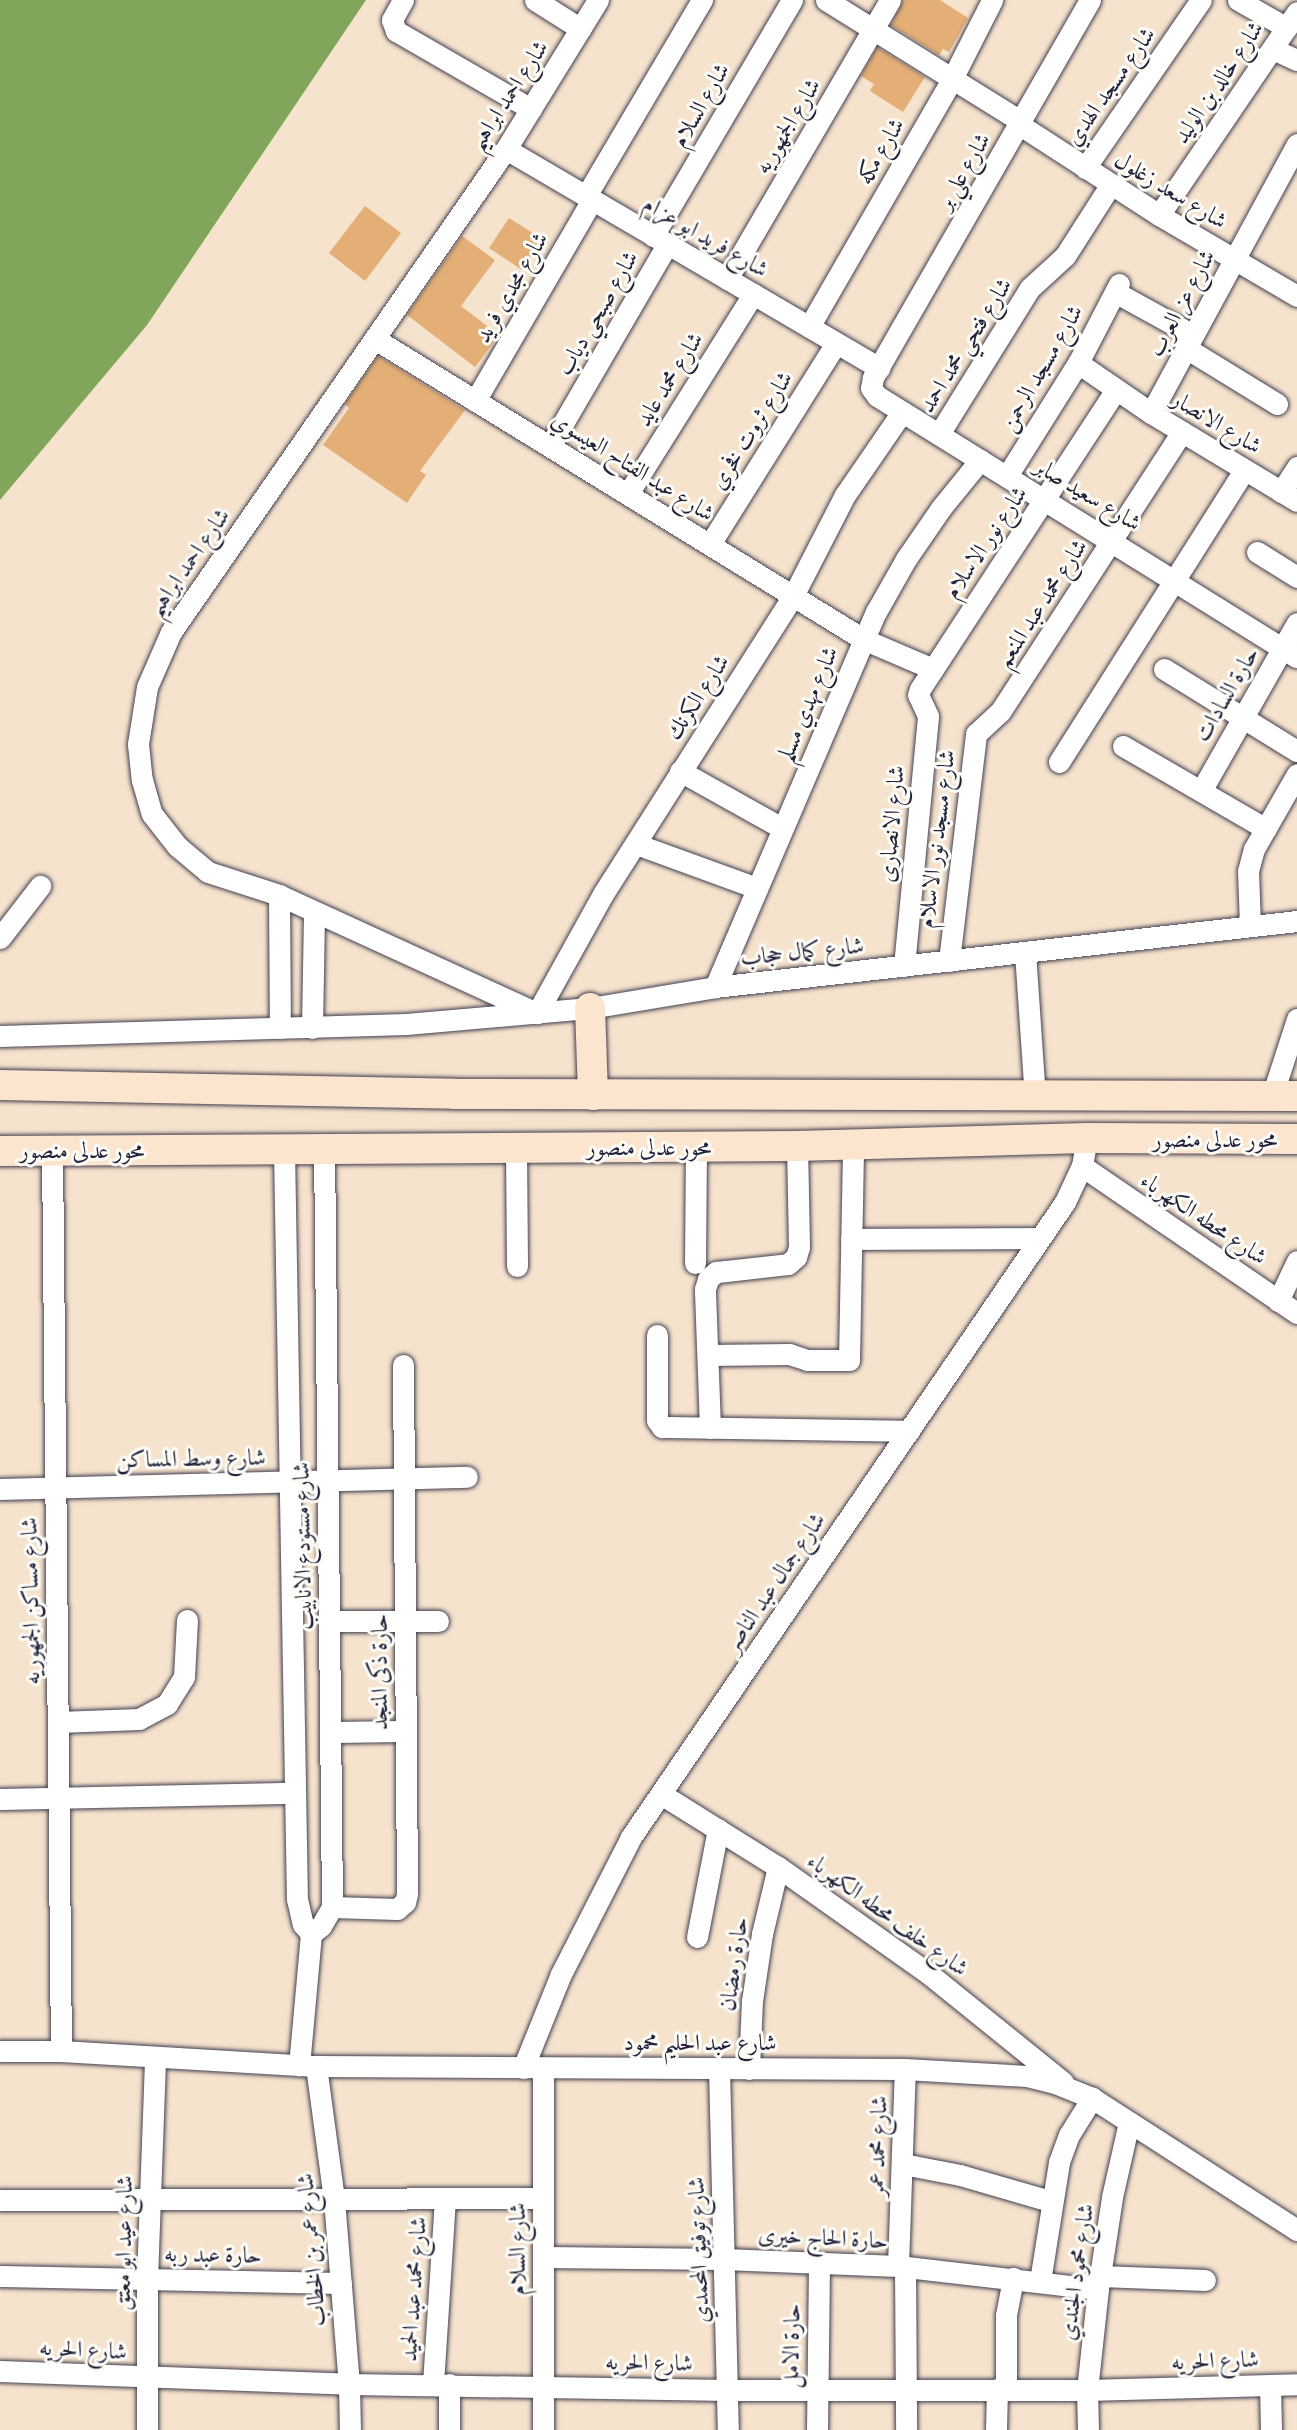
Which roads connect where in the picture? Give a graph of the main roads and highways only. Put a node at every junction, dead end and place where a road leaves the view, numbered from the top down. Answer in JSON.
{"nodes":[{"id":1,"x":590,"y":1008,"type":"road end"},
{"id":2,"x":0,"y":1085,"type":"edge"},
{"id":3,"x":593,"y":1095,"type":"junction"},
{"id":4,"x":1285,"y":1096,"type":"edge"},
{"id":5,"x":1297,"y":1139,"type":"edge"},
{"id":6,"x":0,"y":1151,"type":"edge"}],
"edges":[{"from":1,"to":3,"type":"main road"},
{"from":2,"to":3,"type":"main road","name":"محور عدلى منصور"},
{"from":3,"to":4,"type":"main road","name":"محور عدلى منصور"},
{"from":5,"to":6,"type":"main road","name":"محور عدلى منصور"}]}
